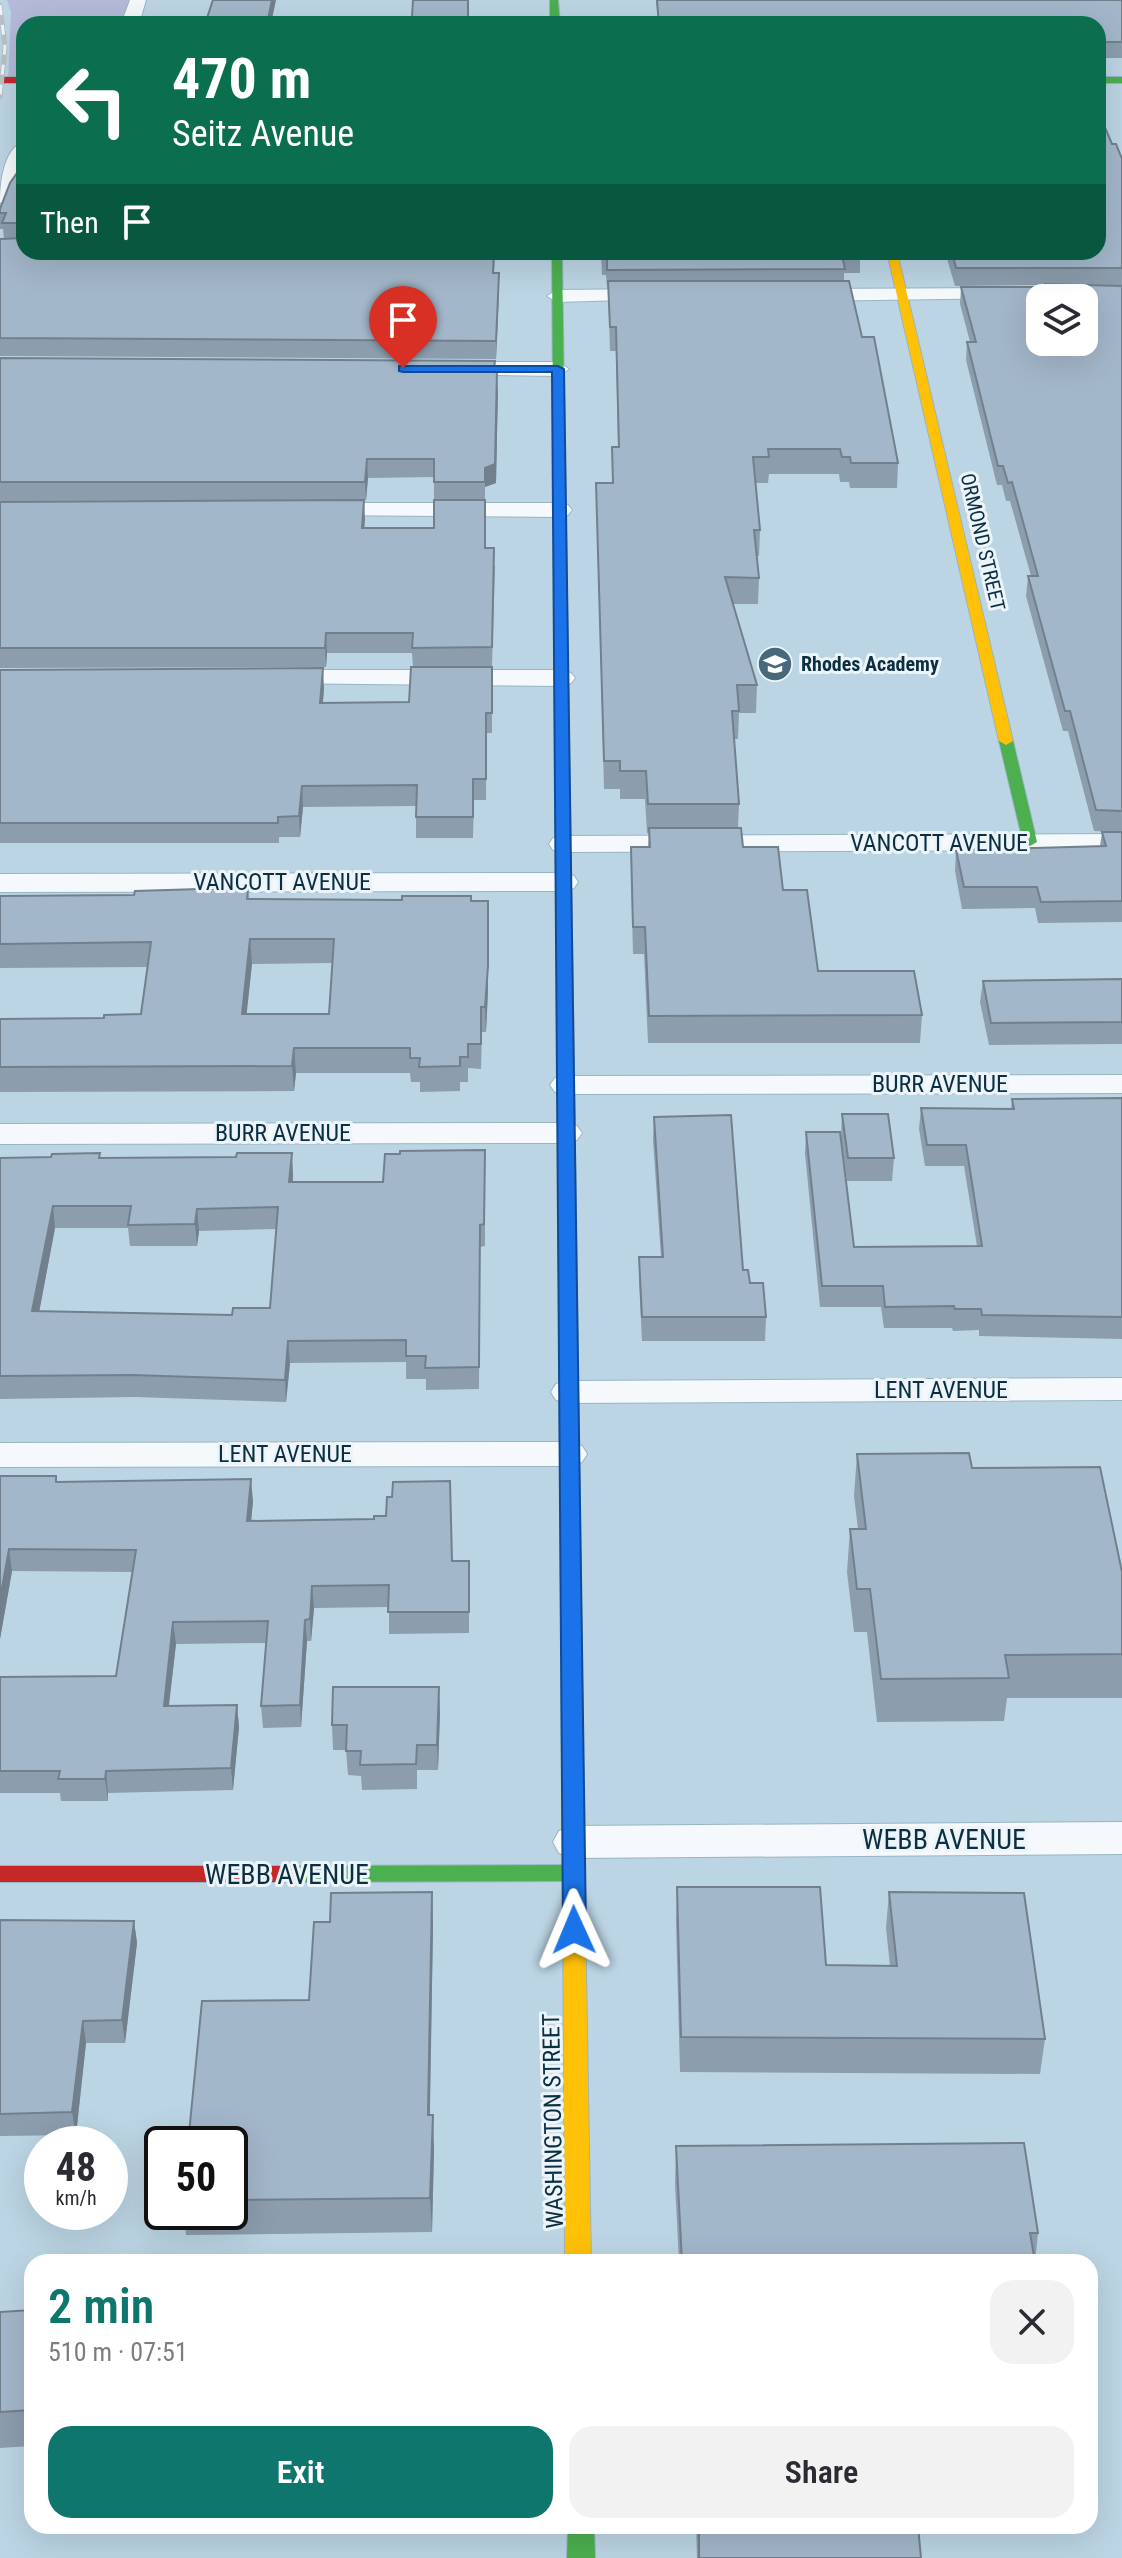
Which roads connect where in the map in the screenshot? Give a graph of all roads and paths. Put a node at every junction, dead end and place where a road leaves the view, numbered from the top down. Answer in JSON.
{"nodes":[{"id":1,"x":16,"y":164,"type":"edge"},
{"id":2,"x":0,"y":197,"type":"edge"},
{"id":3,"x":557,"y":260,"type":"edge"},
{"id":4,"x":894,"y":260,"type":"edge"},
{"id":5,"x":903,"y":294,"type":"junction"},
{"id":6,"x":1026,"y":294,"type":"edge"},
{"id":7,"x":667,"y":295,"type":"edge"},
{"id":8,"x":793,"y":295,"type":"edge"},
{"id":9,"x":557,"y":296,"type":"junction"},
{"id":10,"x":431,"y":368,"type":"edge"},
{"id":11,"x":558,"y":369,"type":"junction"},
{"id":12,"x":304,"y":510,"type":"edge"},
{"id":13,"x":560,"y":510,"type":"junction"},
{"id":14,"x":250,"y":678,"type":"edge"},
{"id":15,"x":562,"y":678,"type":"junction"},
{"id":16,"x":1030,"y":842,"type":"junction"},
{"id":17,"x":1122,"y":842,"type":"edge"},
{"id":18,"x":563,"y":844,"type":"junction"},
{"id":19,"x":564,"y":882,"type":"junction"},
{"id":20,"x":0,"y":883,"type":"edge"},
{"id":21,"x":1122,"y":1084,"type":"edge"},
{"id":22,"x":566,"y":1085,"type":"junction"},
{"id":23,"x":566,"y":1133,"type":"junction"},
{"id":24,"x":0,"y":1134,"type":"edge"},
{"id":25,"x":1122,"y":1389,"type":"edge"},
{"id":26,"x":569,"y":1392,"type":"junction"},
{"id":27,"x":569,"y":1454,"type":"junction"},
{"id":28,"x":0,"y":1455,"type":"edge"},
{"id":29,"x":1122,"y":1838,"type":"edge"},
{"id":30,"x":574,"y":1857,"type":"junction"},
{"id":31,"x":0,"y":1874,"type":"edge"},
{"id":32,"x":578,"y":2254,"type":"edge"},
{"id":33,"x":581,"y":2534,"type":"edge"},
{"id":34,"x":581,"y":2558,"type":"edge"}],
"edges":[{"from":1,"to":2,"type":"street"},
{"from":3,"to":9,"type":"main road","name":"WASHINGTON STREET"},
{"from":4,"to":5,"type":"main road","name":"ORMOND STREET"},
{"from":5,"to":6,"type":"street"},
{"from":5,"to":8,"type":"street"},
{"from":5,"to":16,"type":"main road","name":"ORMOND STREET"},
{"from":7,"to":9,"type":"street"},
{"from":9,"to":11,"type":"main road","name":"WASHINGTON STREET"},
{"from":10,"to":11,"type":"street"},
{"from":11,"to":13,"type":"main road","name":"WASHINGTON STREET"},
{"from":12,"to":13,"type":"street"},
{"from":13,"to":15,"type":"main road","name":"WASHINGTON STREET"},
{"from":14,"to":15,"type":"street"},
{"from":15,"to":18,"type":"main road","name":"WASHINGTON STREET"},
{"from":16,"to":17,"type":"street","name":"VANCOTT AVENUE"},
{"from":16,"to":18,"type":"street","name":"VANCOTT AVENUE"},
{"from":18,"to":19,"type":"main road","name":"WASHINGTON STREET"},
{"from":19,"to":20,"type":"street","name":"VANCOTT AVENUE"},
{"from":19,"to":22,"type":"main road","name":"WASHINGTON STREET"},
{"from":21,"to":22,"type":"street","name":"BURR AVENUE"},
{"from":22,"to":23,"type":"main road","name":"WASHINGTON STREET"},
{"from":23,"to":24,"type":"street","name":"BURR AVENUE"},
{"from":23,"to":26,"type":"main road","name":"WASHINGTON STREET"},
{"from":25,"to":26,"type":"street","name":"LENT AVENUE"},
{"from":26,"to":27,"type":"main road","name":"WASHINGTON STREET"},
{"from":27,"to":28,"type":"street","name":"LENT AVENUE"},
{"from":27,"to":30,"type":"main road","name":"WASHINGTON STREET"},
{"from":29,"to":30,"type":"street","name":"WEBB AVENUE"},
{"from":30,"to":31,"type":"main road","name":"WEBB AVENUE"},
{"from":30,"to":32,"type":"main road","name":"WASHINGTON STREET"},
{"from":33,"to":34,"type":"main road"}]}
